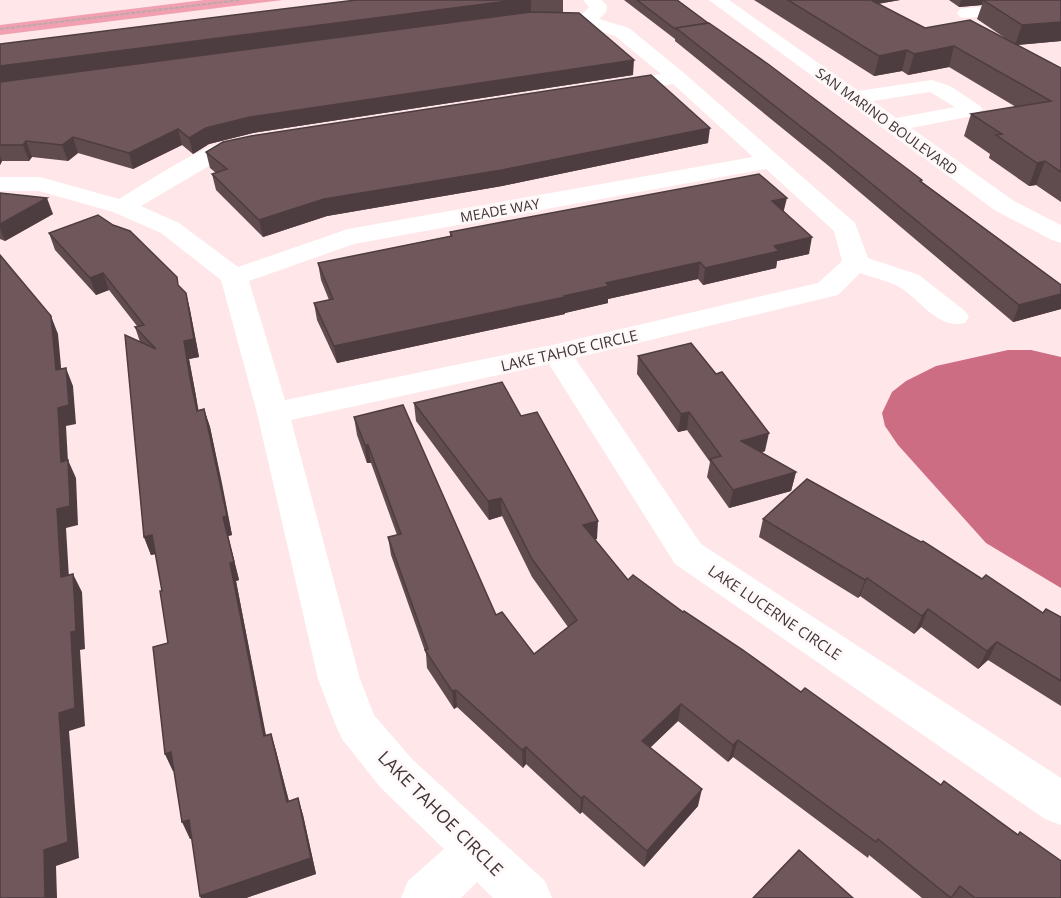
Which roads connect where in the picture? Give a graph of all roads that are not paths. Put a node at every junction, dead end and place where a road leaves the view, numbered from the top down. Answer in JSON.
{"nodes":[{"id":1,"x":718,"y":0,"type":"edge"},
{"id":2,"x":1061,"y":6,"type":"edge"},
{"id":3,"x":589,"y":10,"type":"edge"},
{"id":4,"x":966,"y":13,"type":"dead end"},
{"id":5,"x":563,"y":19,"type":"edge"},
{"id":6,"x":677,"y":77,"type":"junction"},
{"id":7,"x":593,"y":90,"type":"edge"},
{"id":8,"x":854,"y":98,"type":"junction"},
{"id":9,"x":893,"y":125,"type":"junction"},
{"id":10,"x":266,"y":140,"type":"edge"},
{"id":11,"x":770,"y":161,"type":"junction"},
{"id":12,"x":0,"y":183,"type":"edge"},
{"id":13,"x":122,"y":207,"type":"junction"},
{"id":14,"x":1061,"y":235,"type":"edge"},
{"id":15,"x":856,"y":263,"type":"junction"},
{"id":16,"x":234,"y":277,"type":"junction"},
{"id":17,"x":955,"y":317,"type":"dead end"},
{"id":18,"x":557,"y":353,"type":"junction"},
{"id":19,"x":273,"y":413,"type":"junction"},
{"id":20,"x":1061,"y":804,"type":"edge"},
{"id":21,"x":477,"y":850,"type":"junction"},
{"id":22,"x":425,"y":898,"type":"edge"},
{"id":23,"x":528,"y":898,"type":"edge"}],
"edges":[{"from":1,"to":8,"type":"street","name":"SAN MARINO BOULEVARD"},
{"from":2,"to":4,"type":"street"},
{"from":3,"to":5,"type":"street"},
{"from":3,"to":6,"type":"street"},
{"from":6,"to":7,"type":"street"},
{"from":6,"to":11,"type":"street"},
{"from":8,"to":9,"type":"street","name":"SAN MARINO BOULEVARD"},
{"from":8,"to":9,"type":"street"},
{"from":9,"to":14,"type":"street","name":"SAN MARINO BOULEVARD"},
{"from":10,"to":13,"type":"street"},
{"from":11,"to":15,"type":"street"},
{"from":11,"to":16,"type":"street","name":"MEADE WAY"},
{"from":12,"to":13,"type":"street"},
{"from":13,"to":16,"type":"street"},
{"from":15,"to":17,"type":"street"},
{"from":15,"to":18,"type":"street","name":"LAKE TAHOE CIRCLE"},
{"from":16,"to":19,"type":"street","name":"LAKE TAHOE CIRCLE"},
{"from":18,"to":19,"type":"street","name":"LAKE TAHOE CIRCLE"},
{"from":18,"to":20,"type":"street","name":"LAKE LUCERNE CIRCLE"},
{"from":19,"to":21,"type":"street","name":"LAKE TAHOE CIRCLE"},
{"from":21,"to":22,"type":"street"},
{"from":21,"to":23,"type":"street","name":"LAKE TAHOE CIRCLE"}]}
